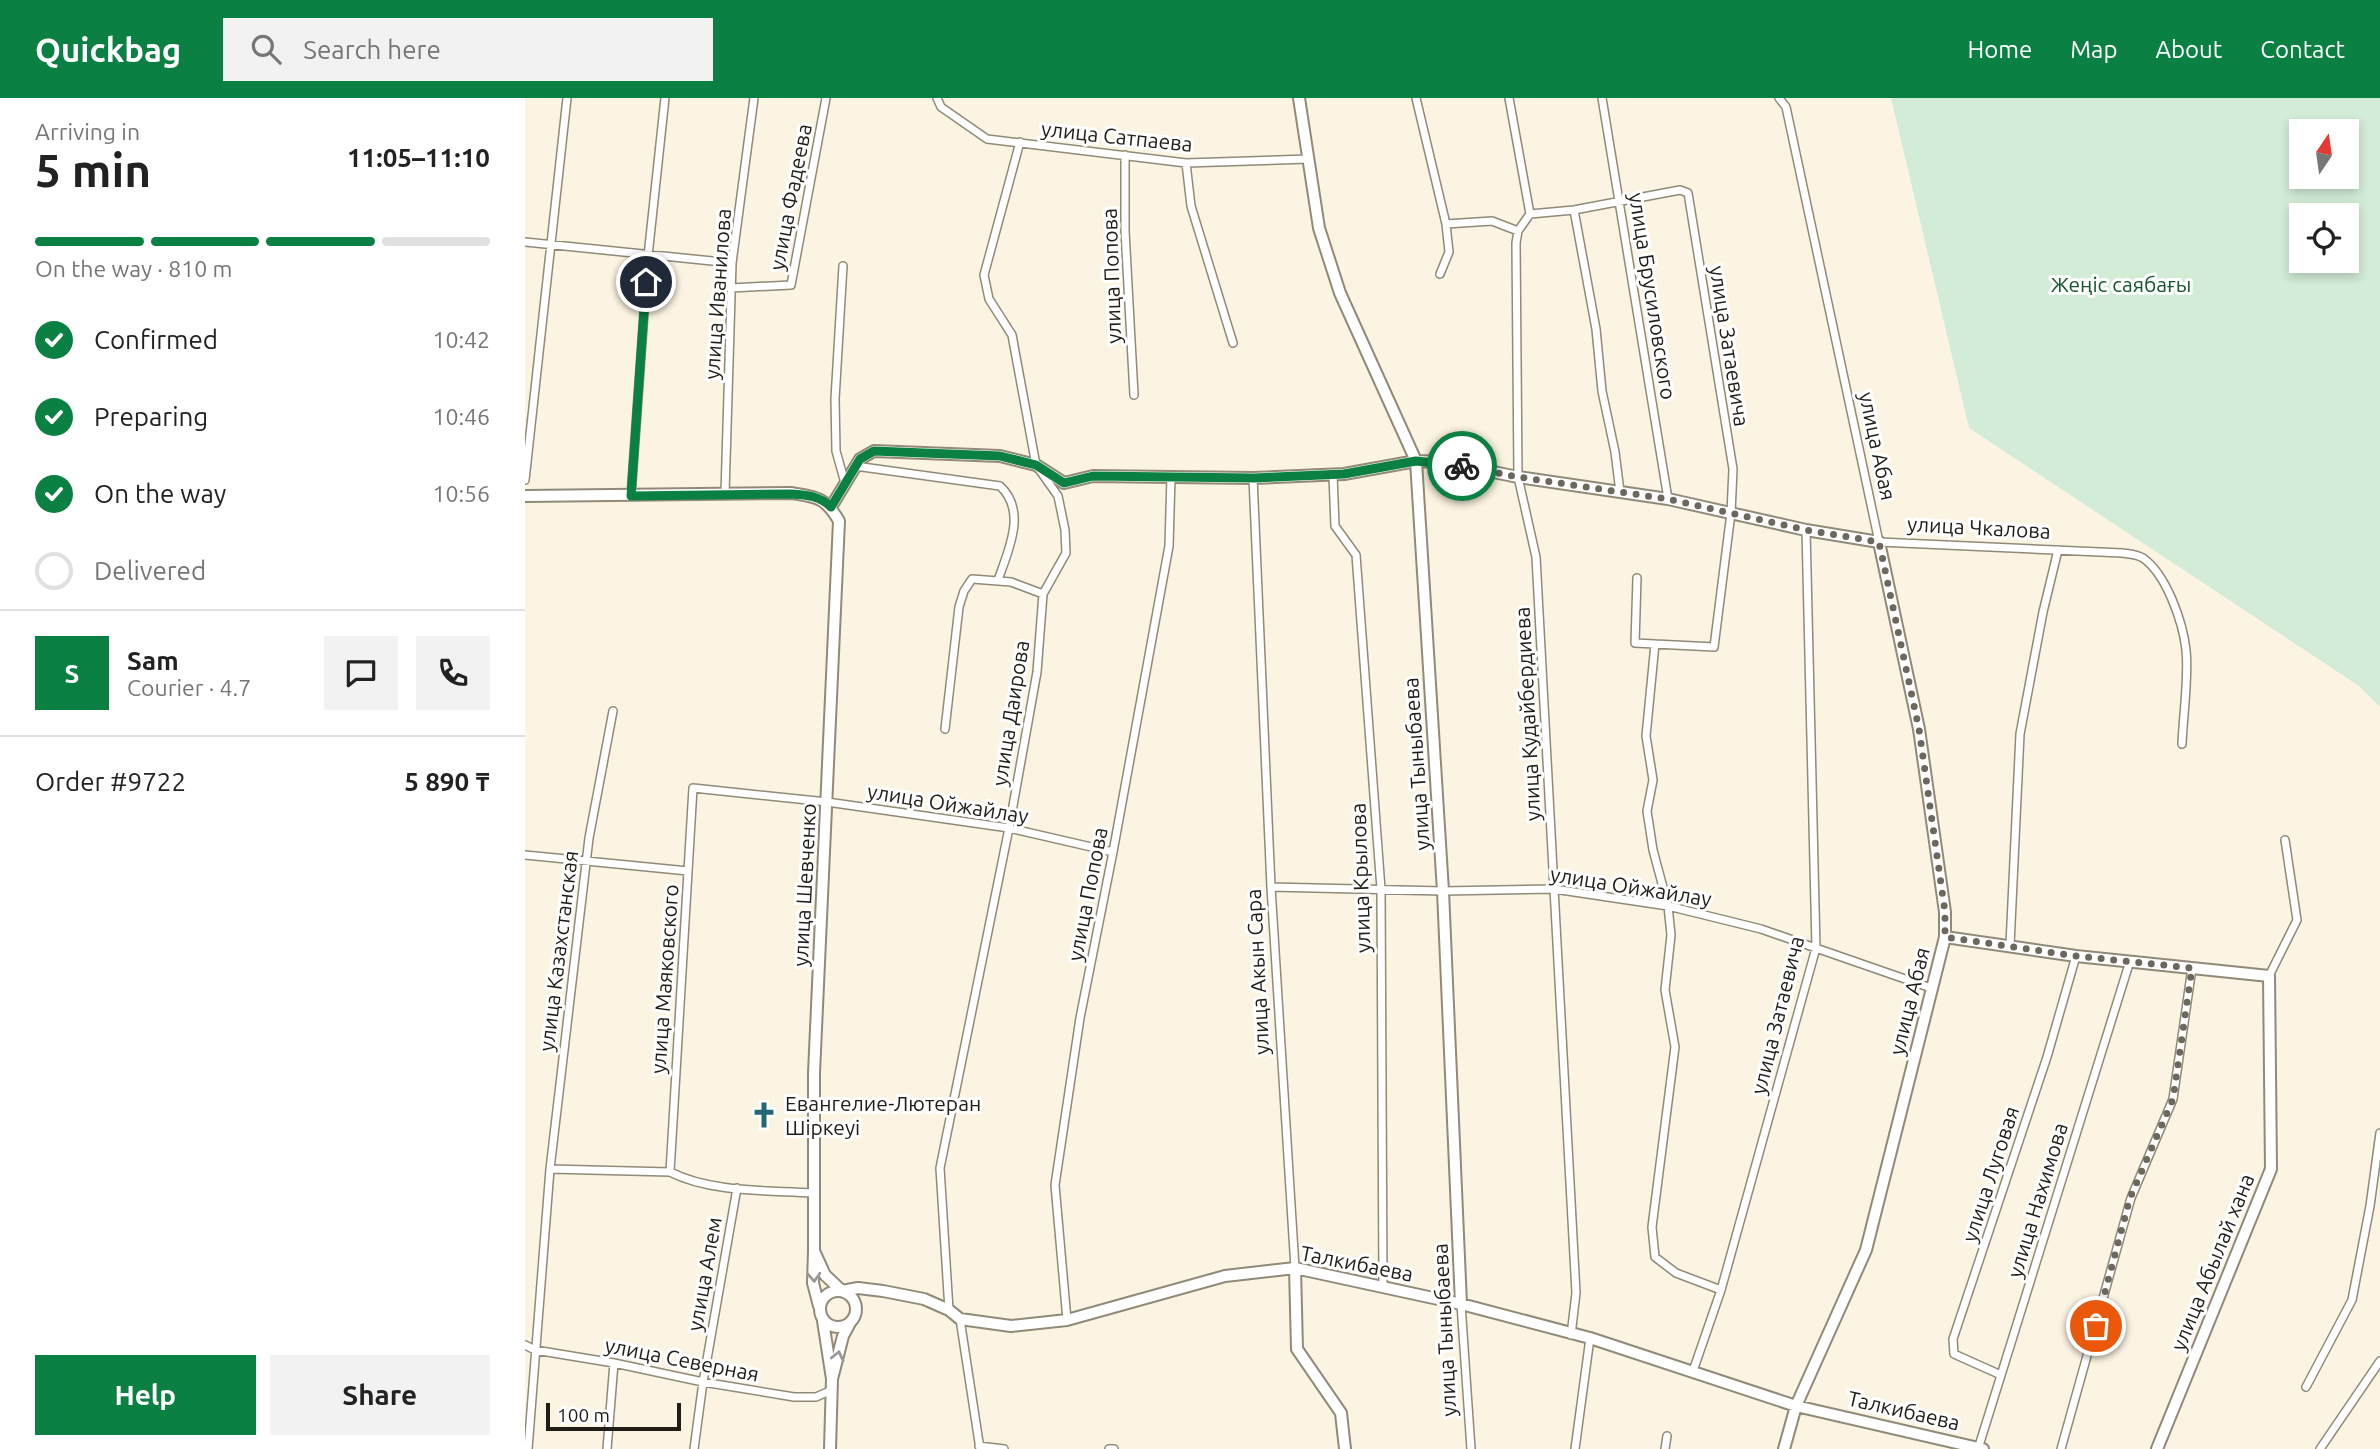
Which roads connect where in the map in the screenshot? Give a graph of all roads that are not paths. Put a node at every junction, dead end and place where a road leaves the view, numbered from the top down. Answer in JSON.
{"nodes":[{"id":1,"x":567,"y":98,"type":"edge"},
{"id":2,"x":665,"y":98,"type":"edge"},
{"id":3,"x":754,"y":98,"type":"edge"},
{"id":4,"x":826,"y":98,"type":"edge"},
{"id":5,"x":937,"y":98,"type":"edge"},
{"id":6,"x":1299,"y":98,"type":"edge"},
{"id":7,"x":1416,"y":98,"type":"edge"},
{"id":8,"x":1509,"y":98,"type":"edge"},
{"id":9,"x":1602,"y":98,"type":"edge"},
{"id":10,"x":1779,"y":98,"type":"edge"},
{"id":11,"x":1020,"y":142,"type":"junction"},
{"id":12,"x":1125,"y":155,"type":"junction"},
{"id":13,"x":1308,"y":159,"type":"junction"},
{"id":14,"x":1186,"y":163,"type":"junction"},
{"id":15,"x":1621,"y":202,"type":"junction"},
{"id":16,"x":1574,"y":210,"type":"junction"},
{"id":17,"x":1530,"y":214,"type":"junction"},
{"id":18,"x":1446,"y":224,"type":"junction"},
{"id":19,"x":1518,"y":230,"type":"junction"},
{"id":20,"x":525,"y":242,"type":"edge"},
{"id":21,"x":552,"y":245,"type":"junction"},
{"id":22,"x":648,"y":256,"type":"junction"},
{"id":23,"x":732,"y":263,"type":"junction"},
{"id":24,"x":843,"y":266,"type":"dead end"},
{"id":25,"x":1440,"y":274,"type":"dead end"},
{"id":26,"x":731,"y":288,"type":"junction"},
{"id":27,"x":1233,"y":343,"type":"dead end"},
{"id":28,"x":1134,"y":395,"type":"dead end"},
{"id":29,"x":1416,"y":461,"type":"junction"},
{"id":30,"x":1036,"y":465,"type":"junction"},
{"id":31,"x":855,"y":466,"type":"junction"},
{"id":32,"x":1333,"y":475,"type":"junction"},
{"id":33,"x":1171,"y":477,"type":"junction"},
{"id":34,"x":1518,"y":477,"type":"junction"},
{"id":35,"x":1254,"y":478,"type":"junction"},
{"id":36,"x":525,"y":480,"type":"edge"},
{"id":37,"x":845,"y":483,"type":"junction"},
{"id":38,"x":1620,"y":492,"type":"junction"},
{"id":39,"x":725,"y":493,"type":"junction"},
{"id":40,"x":525,"y":496,"type":"edge"},
{"id":41,"x":631,"y":496,"type":"junction"},
{"id":42,"x":1668,"y":499,"type":"junction"},
{"id":43,"x":831,"y":507,"type":"junction"},
{"id":44,"x":1731,"y":513,"type":"junction"},
{"id":45,"x":1806,"y":530,"type":"junction"},
{"id":46,"x":1879,"y":542,"type":"junction"},
{"id":47,"x":2058,"y":550,"type":"junction"},
{"id":48,"x":1637,"y":578,"type":"dead end"},
{"id":49,"x":998,"y":580,"type":"junction"},
{"id":50,"x":1043,"y":594,"type":"junction"},
{"id":51,"x":1655,"y":645,"type":"junction"},
{"id":52,"x":613,"y":711,"type":"dead end"},
{"id":53,"x":945,"y":729,"type":"dead end"},
{"id":54,"x":2182,"y":744,"type":"dead end"},
{"id":55,"x":694,"y":788,"type":"joint"},
{"id":56,"x":827,"y":802,"type":"junction"},
{"id":57,"x":1009,"y":828,"type":"junction"},
{"id":58,"x":2285,"y":840,"type":"dead end"},
{"id":59,"x":1113,"y":852,"type":"junction"},
{"id":60,"x":525,"y":855,"type":"edge"},
{"id":61,"x":586,"y":861,"type":"junction"},
{"id":62,"x":688,"y":871,"type":"junction"},
{"id":63,"x":1271,"y":887,"type":"junction"},
{"id":64,"x":1381,"y":889,"type":"junction"},
{"id":65,"x":1554,"y":889,"type":"junction"},
{"id":66,"x":1443,"y":891,"type":"junction"},
{"id":67,"x":1668,"y":906,"type":"junction"},
{"id":68,"x":1945,"y":937,"type":"junction"},
{"id":69,"x":2010,"y":945,"type":"junction"},
{"id":70,"x":1817,"y":948,"type":"junction"},
{"id":71,"x":2076,"y":956,"type":"junction"},
{"id":72,"x":2130,"y":961,"type":"junction"},
{"id":73,"x":2192,"y":968,"type":"junction"},
{"id":74,"x":2269,"y":976,"type":"junction"},
{"id":75,"x":1931,"y":988,"type":"junction"},
{"id":76,"x":2380,"y":1133,"type":"edge"},
{"id":77,"x":550,"y":1169,"type":"junction"},
{"id":78,"x":670,"y":1172,"type":"junction"},
{"id":79,"x":737,"y":1188,"type":"junction"},
{"id":80,"x":813,"y":1193,"type":"junction"},
{"id":81,"x":814,"y":1251,"type":"junction"},
{"id":82,"x":1295,"y":1268,"type":"junction"},
{"id":83,"x":1383,"y":1287,"type":"junction"},
{"id":84,"x":1721,"y":1290,"type":"junction"},
{"id":85,"x":842,"y":1291,"type":"junction"},
{"id":86,"x":883,"y":1291,"type":"junction"},
{"id":87,"x":1461,"y":1304,"type":"junction"},
{"id":88,"x":819,"y":1306,"type":"junction"},
{"id":89,"x":949,"y":1310,"type":"junction"},
{"id":90,"x":856,"y":1311,"type":"junction"},
{"id":91,"x":960,"y":1319,"type":"junction"},
{"id":92,"x":1067,"y":1320,"type":"junction"},
{"id":93,"x":823,"y":1321,"type":"junction"},
{"id":94,"x":850,"y":1323,"type":"junction"},
{"id":95,"x":1571,"y":1335,"type":"junction"},
{"id":96,"x":1590,"y":1338,"type":"junction"},
{"id":97,"x":525,"y":1345,"type":"edge"},
{"id":98,"x":535,"y":1350,"type":"junction"},
{"id":99,"x":2380,"y":1361,"type":"edge"},
{"id":100,"x":614,"y":1363,"type":"junction"},
{"id":101,"x":1693,"y":1371,"type":"junction"},
{"id":102,"x":2000,"y":1375,"type":"junction"},
{"id":103,"x":703,"y":1382,"type":"junction"},
{"id":104,"x":832,"y":1385,"type":"junction"},
{"id":105,"x":2306,"y":1387,"type":"dead end"},
{"id":106,"x":1796,"y":1406,"type":"junction"},
{"id":107,"x":1668,"y":1436,"type":"dead end"},
{"id":108,"x":979,"y":1447,"type":"edge"},
{"id":109,"x":1980,"y":1448,"type":"edge"},
{"id":110,"x":528,"y":1449,"type":"edge"},
{"id":111,"x":607,"y":1449,"type":"edge"},
{"id":112,"x":694,"y":1449,"type":"edge"},
{"id":113,"x":830,"y":1449,"type":"edge"},
{"id":114,"x":1004,"y":1449,"type":"edge"},
{"id":115,"x":1345,"y":1449,"type":"edge"},
{"id":116,"x":1471,"y":1449,"type":"edge"},
{"id":117,"x":1575,"y":1449,"type":"edge"},
{"id":118,"x":1665,"y":1449,"type":"edge"},
{"id":119,"x":1784,"y":1449,"type":"edge"},
{"id":120,"x":2061,"y":1449,"type":"edge"},
{"id":121,"x":2157,"y":1449,"type":"edge"},
{"id":122,"x":2320,"y":1449,"type":"edge"}],
"edges":[{"from":1,"to":21,"type":"street"},
{"from":2,"to":22,"type":"street"},
{"from":3,"to":23,"type":"street","name":"улица Иванилова"},
{"from":4,"to":26,"type":"street","name":"улица Фадеева"},
{"from":5,"to":11,"type":"street","name":"улица Сатпаева"},
{"from":6,"to":13,"type":"street","name":"улица Тыныбаева"},
{"from":7,"to":18,"type":"street"},
{"from":8,"to":17,"type":"street"},
{"from":9,"to":15,"type":"street","name":"улица Брусиловского"},
{"from":10,"to":46,"type":"street","name":"улица Абая"},
{"from":11,"to":12,"type":"street","name":"улица Сатпаева"},
{"from":11,"to":30,"type":"street","name":"улица Даирова"},
{"from":12,"to":14,"type":"street","name":"улица Сатпаева"},
{"from":12,"to":28,"type":"street","name":"улица Попова"},
{"from":13,"to":14,"type":"street","name":"улица Сатпаева"},
{"from":13,"to":29,"type":"street","name":"улица Тыныбаева"},
{"from":14,"to":27,"type":"street"},
{"from":15,"to":16,"type":"street"},
{"from":15,"to":42,"type":"street","name":"улица Брусиловского"},
{"from":15,"to":44,"type":"street","name":"улица Затаевича"},
{"from":16,"to":17,"type":"street"},
{"from":16,"to":38,"type":"street"},
{"from":17,"to":19,"type":"street"},
{"from":18,"to":19,"type":"street"},
{"from":18,"to":25,"type":"street"},
{"from":19,"to":34,"type":"street","name":"улица Кудайбердиева"},
{"from":20,"to":21,"type":"street"},
{"from":21,"to":22,"type":"street"},
{"from":21,"to":36,"type":"street"},
{"from":22,"to":23,"type":"street"},
{"from":22,"to":41,"type":"street"},
{"from":23,"to":26,"type":"street","name":"улица Иванилова"},
{"from":24,"to":37,"type":"street"},
{"from":26,"to":39,"type":"street","name":"улица Иванилова"},
{"from":29,"to":32,"type":"street","name":"улица Чкалова"},
{"from":29,"to":34,"type":"street","name":"улица Чкалова"},
{"from":29,"to":66,"type":"street","name":"улица Тыныбаева"},
{"from":30,"to":31,"type":"street","name":"улица Чкалова"},
{"from":30,"to":33,"type":"street","name":"улица Чкалова"},
{"from":30,"to":50,"type":"street","name":"улица Даирова"},
{"from":31,"to":37,"type":"street"},
{"from":31,"to":49,"type":"street"},
{"from":32,"to":35,"type":"street","name":"улица Чкалова"},
{"from":32,"to":64,"type":"street","name":"улица Крылова"},
{"from":33,"to":35,"type":"street","name":"улица Чкалова"},
{"from":33,"to":59,"type":"street","name":"улица Попова"},
{"from":34,"to":38,"type":"street","name":"улица Чкалова"},
{"from":34,"to":65,"type":"street","name":"улица Кудайбердиева"},
{"from":35,"to":63,"type":"street","name":"улица Акын Сара"},
{"from":37,"to":43,"type":"street"},
{"from":38,"to":42,"type":"street","name":"улица Чкалова"},
{"from":39,"to":41,"type":"street"},
{"from":39,"to":43,"type":"street"},
{"from":40,"to":41,"type":"street"},
{"from":42,"to":44,"type":"street","name":"улица Чкалова"},
{"from":43,"to":56,"type":"street","name":"улица Шевченко"},
{"from":44,"to":45,"type":"street","name":"улица Чкалова"},
{"from":44,"to":51,"type":"street"},
{"from":45,"to":46,"type":"street","name":"улица Чкалова"},
{"from":45,"to":70,"type":"street","name":"улица Затаевича"},
{"from":46,"to":47,"type":"street","name":"улица Чкалова"},
{"from":46,"to":68,"type":"street","name":"улица Абая"},
{"from":47,"to":54,"type":"street","name":"улица Чкалова"},
{"from":47,"to":69,"type":"street"},
{"from":48,"to":51,"type":"street"},
{"from":49,"to":50,"type":"street"},
{"from":49,"to":53,"type":"street"},
{"from":50,"to":57,"type":"street","name":"улица Даирова"},
{"from":51,"to":67,"type":"street"},
{"from":52,"to":61,"type":"street","name":"улица Казахстанская"},
{"from":55,"to":56,"type":"street","name":"улица Ойжайлау"},
{"from":55,"to":62,"type":"street","name":"улица Маяковского"},
{"from":56,"to":57,"type":"street","name":"улица Ойжайлау"},
{"from":56,"to":80,"type":"street","name":"улица Шевченко"},
{"from":57,"to":59,"type":"street","name":"улица Ойжайлау"},
{"from":57,"to":89,"type":"street","name":"улица Даирова"},
{"from":58,"to":74,"type":"street","name":"улица Абылай хана"},
{"from":59,"to":92,"type":"street","name":"улица Попова"},
{"from":60,"to":61,"type":"street"},
{"from":61,"to":62,"type":"street"},
{"from":61,"to":77,"type":"street","name":"улица Казахстанская"},
{"from":62,"to":78,"type":"street","name":"улица Маяковского"},
{"from":63,"to":64,"type":"street","name":"улица Ойжайлау"},
{"from":63,"to":82,"type":"street","name":"улица Акын Сара"},
{"from":64,"to":66,"type":"street","name":"улица Ойжайлау"},
{"from":64,"to":83,"type":"street","name":"улица Крылова"},
{"from":65,"to":66,"type":"street","name":"улица Ойжайлау"},
{"from":65,"to":67,"type":"street","name":"улица Ойжайлау"},
{"from":65,"to":95,"type":"street","name":"улица Кудайбердиева"},
{"from":66,"to":87,"type":"street","name":"улица Тыныбаева"},
{"from":67,"to":70,"type":"street","name":"улица Ойжайлау"},
{"from":67,"to":84,"type":"street"},
{"from":68,"to":69,"type":"street"},
{"from":68,"to":75,"type":"street","name":"улица Абая"},
{"from":69,"to":71,"type":"street"},
{"from":70,"to":75,"type":"street","name":"улица Ойжайлау"},
{"from":70,"to":84,"type":"street","name":"улица Затаевича"},
{"from":71,"to":72,"type":"street"},
{"from":71,"to":102,"type":"street","name":"улица Луговая"},
{"from":72,"to":73,"type":"street"},
{"from":72,"to":102,"type":"street","name":"улица Нахимова"},
{"from":73,"to":74,"type":"street"},
{"from":73,"to":120,"type":"street"},
{"from":74,"to":121,"type":"street","name":"улица Абылай хана"},
{"from":75,"to":106,"type":"street","name":"улица Абая"},
{"from":76,"to":105,"type":"street"},
{"from":77,"to":78,"type":"street"},
{"from":77,"to":98,"type":"street","name":"улица Казахстанская"},
{"from":78,"to":79,"type":"street"},
{"from":79,"to":80,"type":"street"},
{"from":79,"to":103,"type":"street","name":"улица Алем"},
{"from":80,"to":81,"type":"street","name":"улица Шевченко"},
{"from":81,"to":85,"type":"street"},
{"from":81,"to":88,"type":"street","name":"улица Шевченко","one_way":true},
{"from":82,"to":83,"type":"street","name":"Талкибаева"},
{"from":82,"to":92,"type":"street","name":"Талкибаева"},
{"from":82,"to":115,"type":"street","name":"улица Акын Сара"},
{"from":83,"to":87,"type":"street","name":"Талкибаева"},
{"from":84,"to":101,"type":"street","name":"улица Затаевича"},
{"from":85,"to":86,"type":"street"},
{"from":85,"to":88,"type":"street"},
{"from":85,"to":90,"type":"street"},
{"from":86,"to":89,"type":"street"},
{"from":86,"to":90,"type":"street"},
{"from":87,"to":95,"type":"street","name":"Талкибаева"},
{"from":87,"to":116,"type":"street","name":"улица Тыныбаева"},
{"from":88,"to":93,"type":"street"},
{"from":89,"to":91,"type":"street"},
{"from":90,"to":94,"type":"street"},
{"from":91,"to":92,"type":"street","name":"Талкибаева"},
{"from":91,"to":108,"type":"street"},
{"from":93,"to":94,"type":"street"},
{"from":93,"to":104,"type":"street"},
{"from":104,"to":94,"type":"street","one_way":true},
{"from":95,"to":96,"type":"street","name":"Талкибаева"},
{"from":96,"to":101,"type":"street","name":"Талкибаева"},
{"from":96,"to":117,"type":"street"},
{"from":97,"to":98,"type":"street","name":"улица Северная"},
{"from":98,"to":100,"type":"street","name":"улица Северная"},
{"from":98,"to":110,"type":"street","name":"улица Казахстанская"},
{"from":99,"to":122,"type":"street"},
{"from":100,"to":103,"type":"street","name":"улица Северная"},
{"from":100,"to":111,"type":"street"},
{"from":101,"to":106,"type":"street","name":"Талкибаева"},
{"from":102,"to":109,"type":"street","name":"улица Нахимова"},
{"from":103,"to":104,"type":"street","name":"улица Северная"},
{"from":103,"to":112,"type":"street","name":"улица Алем"},
{"from":104,"to":113,"type":"street"},
{"from":106,"to":109,"type":"street","name":"Талкибаева"},
{"from":106,"to":119,"type":"street","name":"улица Абая"},
{"from":107,"to":118,"type":"street"},
{"from":108,"to":114,"type":"street"}]}
